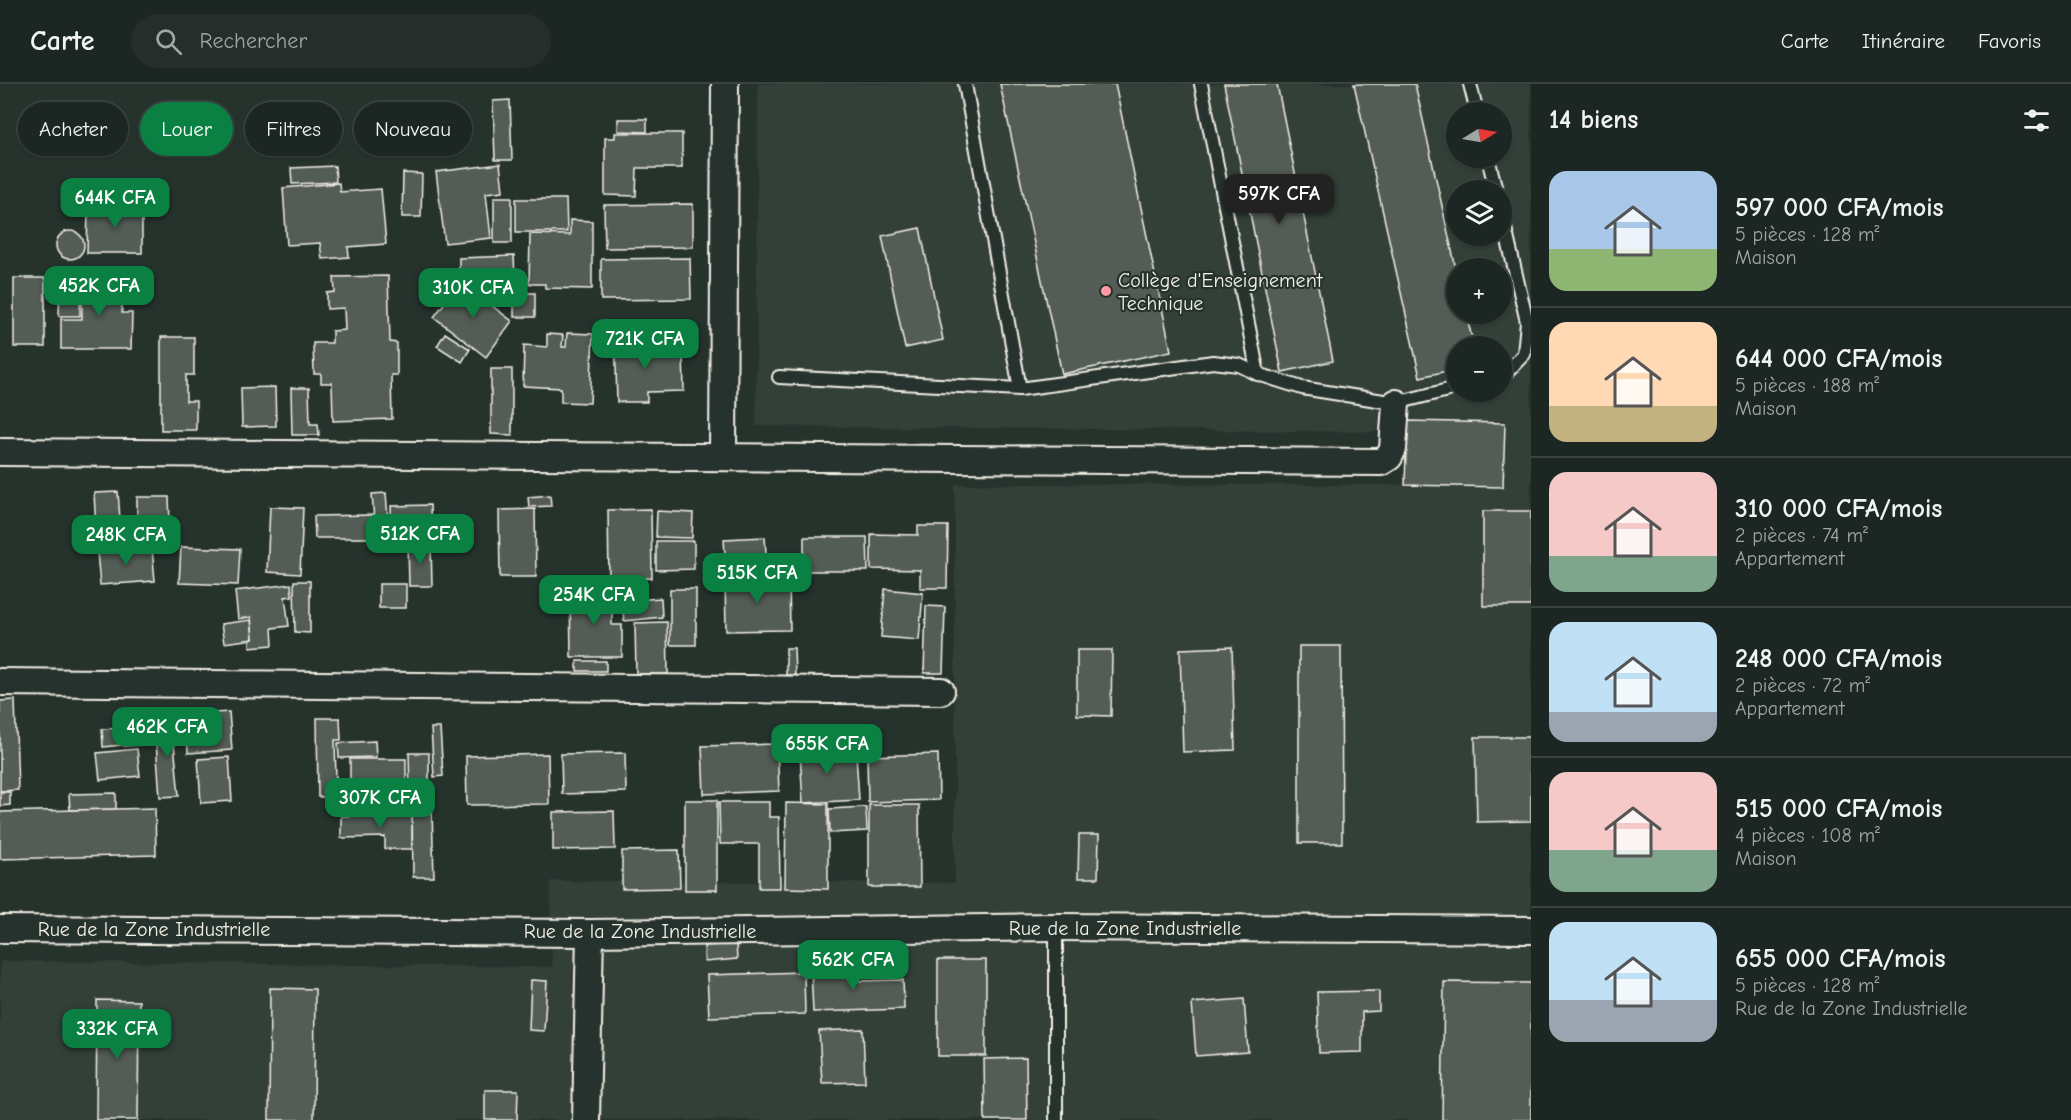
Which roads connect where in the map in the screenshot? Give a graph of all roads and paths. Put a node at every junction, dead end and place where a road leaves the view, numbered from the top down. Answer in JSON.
{"nodes":[{"id":1,"x":725,"y":84,"type":"edge"},
{"id":2,"x":965,"y":84,"type":"edge"},
{"id":3,"x":1201,"y":84,"type":"edge"},
{"id":4,"x":1470,"y":84,"type":"edge"},
{"id":5,"x":1474,"y":102,"type":"edge"},
{"id":6,"x":1509,"y":246,"type":"edge"},
{"id":7,"x":1512,"y":367,"type":"edge"},
{"id":8,"x":1258,"y":374,"type":"junction"},
{"id":9,"x":779,"y":377,"type":"dead end"},
{"id":10,"x":1020,"y":389,"type":"junction"},
{"id":11,"x":1446,"y":390,"type":"edge"},
{"id":12,"x":1396,"y":403,"type":"junction"},
{"id":13,"x":0,"y":452,"type":"edge"},
{"id":14,"x":723,"y":456,"type":"junction"},
{"id":15,"x":0,"y":682,"type":"edge"},
{"id":16,"x":941,"y":691,"type":"dead end"},
{"id":17,"x":1056,"y":927,"type":"junction"},
{"id":18,"x":0,"y":929,"type":"edge"},
{"id":19,"x":1531,"y":930,"type":"edge"},
{"id":20,"x":590,"y":933,"type":"junction"},
{"id":21,"x":586,"y":1120,"type":"edge"},
{"id":22,"x":1056,"y":1120,"type":"edge"}],
"edges":[{"from":1,"to":14,"type":"street"},
{"from":2,"to":10,"type":"lane"},
{"from":3,"to":8,"type":"lane"},
{"from":4,"to":5,"type":"lane"},
{"from":6,"to":7,"type":"lane"},
{"from":8,"to":10,"type":"lane"},
{"from":8,"to":12,"type":"lane"},
{"from":9,"to":10,"type":"lane"},
{"from":11,"to":12,"type":"lane"},
{"from":12,"to":14,"type":"street"},
{"from":13,"to":14,"type":"street"},
{"from":15,"to":16,"type":"street"},
{"from":17,"to":19,"type":"street","name":"Rue de la Zone Industrielle"},
{"from":17,"to":20,"type":"street","name":"Rue de la Zone Industrielle"},
{"from":17,"to":22,"type":"lane"},
{"from":18,"to":20,"type":"street","name":"Rue de la Zone Industrielle"},
{"from":20,"to":21,"type":"street"}]}
